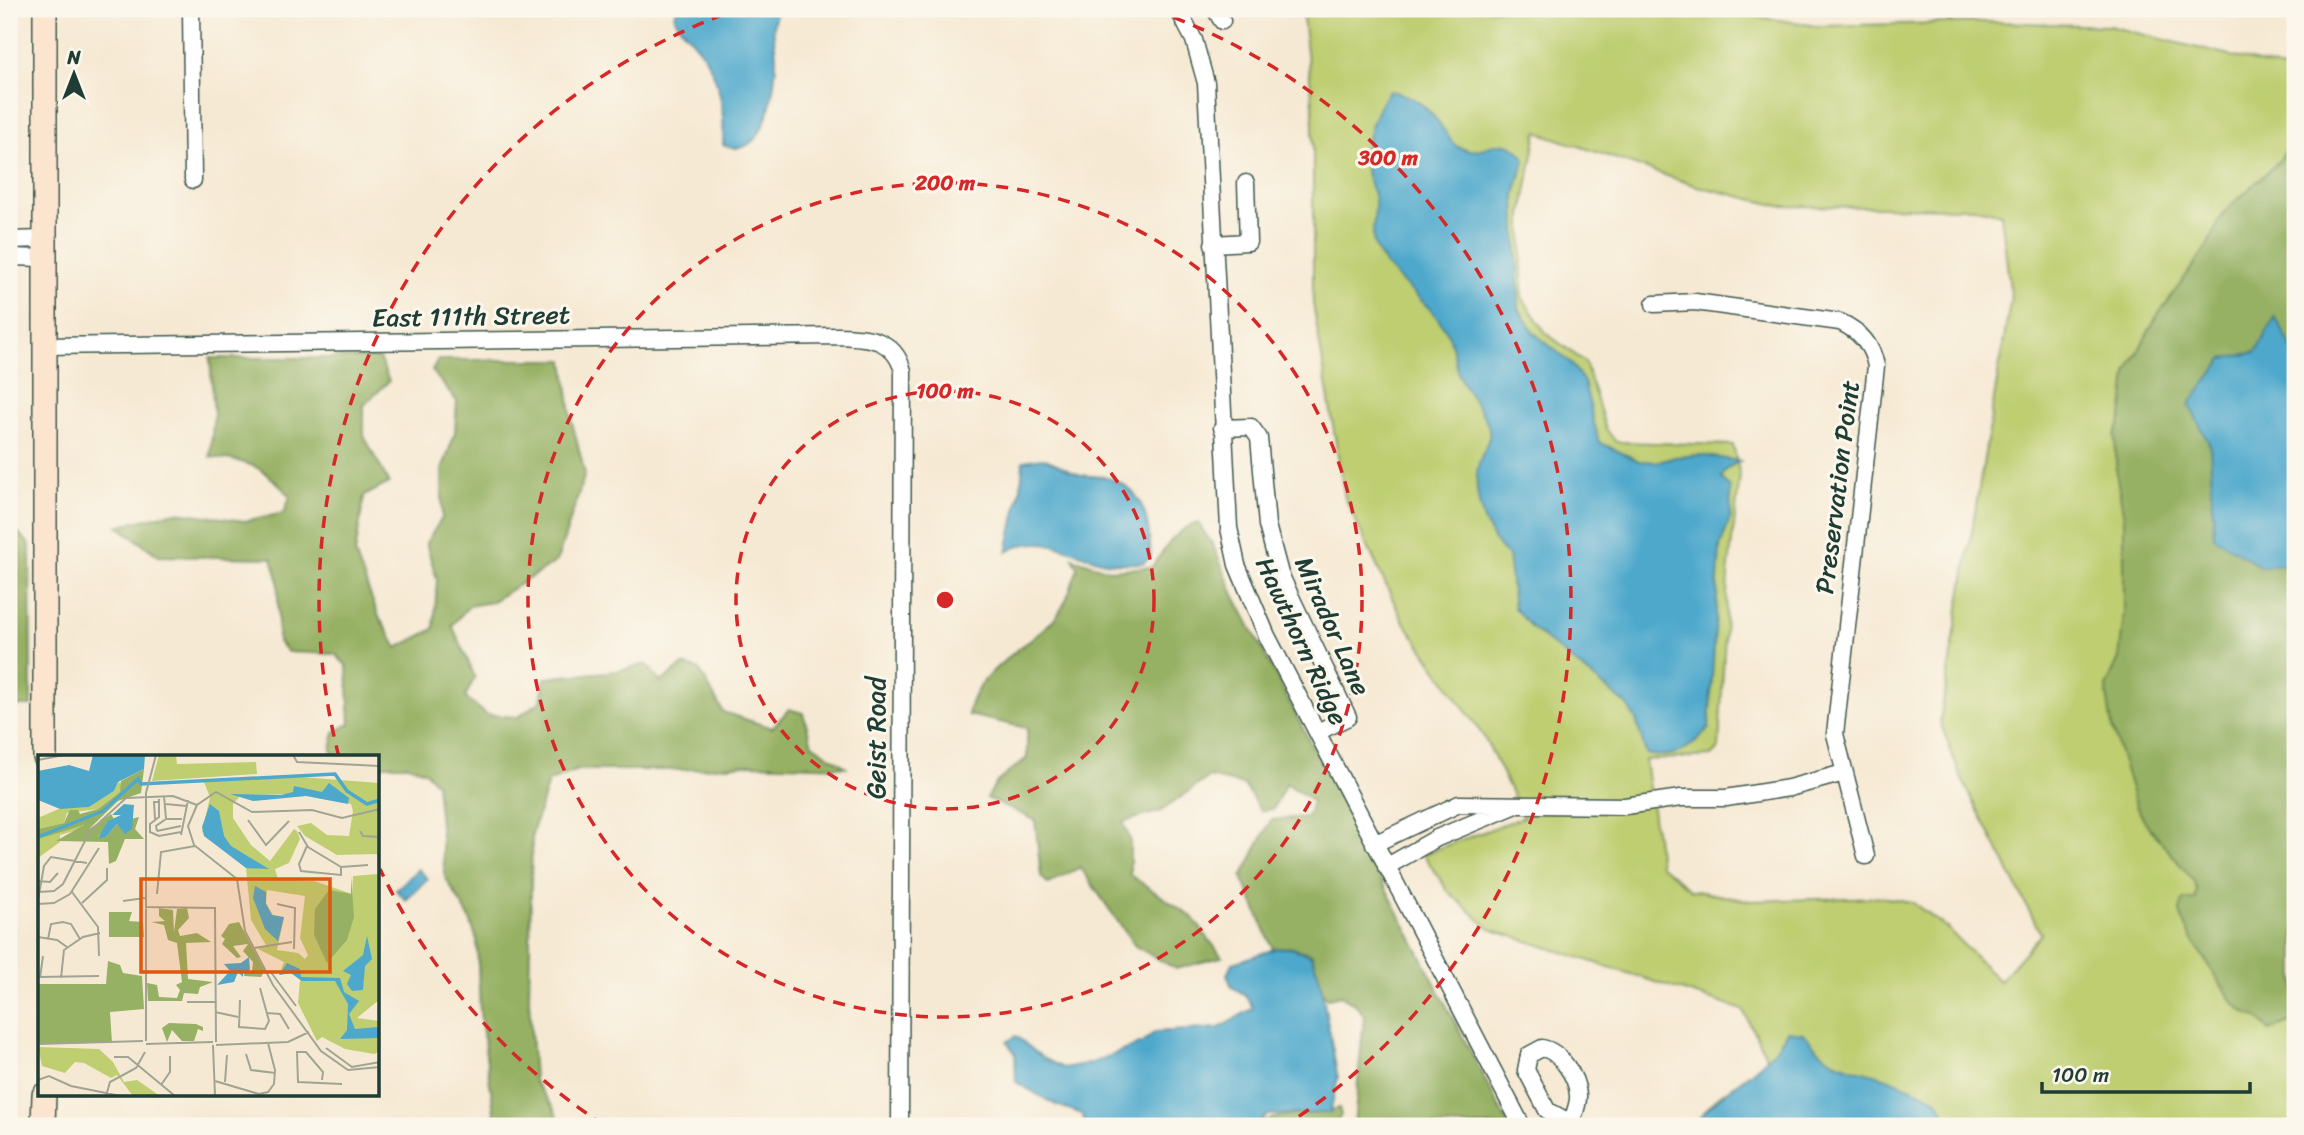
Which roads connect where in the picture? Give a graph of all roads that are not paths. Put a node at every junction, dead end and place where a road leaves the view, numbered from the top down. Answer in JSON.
{"nodes":[{"id":1,"x":45,"y":9,"type":"edge"},
{"id":2,"x":191,"y":9,"type":"edge"},
{"id":3,"x":1178,"y":9,"type":"edge"},
{"id":4,"x":193,"y":180,"type":"dead end"},
{"id":5,"x":1246,"y":183,"type":"dead end"},
{"id":6,"x":9,"y":240,"type":"edge"},
{"id":7,"x":1213,"y":244,"type":"junction"},
{"id":8,"x":44,"y":248,"type":"junction"},
{"id":9,"x":9,"y":257,"type":"edge"},
{"id":10,"x":1654,"y":304,"type":"dead end"},
{"id":11,"x":43,"y":346,"type":"junction"},
{"id":12,"x":895,"y":351,"type":"joint"},
{"id":13,"x":1223,"y":428,"type":"junction"},
{"id":14,"x":1318,"y":732,"type":"junction"},
{"id":15,"x":45,"y":755,"type":"edge"},
{"id":16,"x":1844,"y":774,"type":"junction"},
{"id":17,"x":1517,"y":805,"type":"junction"},
{"id":18,"x":1374,"y":844,"type":"junction"},
{"id":19,"x":1866,"y":856,"type":"dead end"},
{"id":20,"x":1386,"y":867,"type":"junction"},
{"id":21,"x":44,"y":1096,"type":"edge"},
{"id":22,"x":43,"y":1126,"type":"edge"},
{"id":23,"x":900,"y":1126,"type":"edge"},
{"id":24,"x":1522,"y":1126,"type":"edge"}],
"edges":[{"from":1,"to":8,"type":"street"},
{"from":2,"to":4,"type":"street"},
{"from":3,"to":7,"type":"street","name":"Hawthorn Ridge"},
{"from":5,"to":7,"type":"street"},
{"from":6,"to":8,"type":"street"},
{"from":7,"to":13,"type":"street","name":"Hawthorn Ridge"},
{"from":8,"to":9,"type":"street"},
{"from":8,"to":11,"type":"street"},
{"from":10,"to":16,"type":"street","name":"Preservation Point"},
{"from":11,"to":12,"type":"street","name":"East 111th Street"},
{"from":11,"to":15,"type":"street"},
{"from":12,"to":23,"type":"street","name":"Geist Road"},
{"from":13,"to":14,"type":"street","name":"Hawthorn Ridge"},
{"from":13,"to":14,"type":"street","name":"Mirador Lane"},
{"from":14,"to":18,"type":"street","name":"Hawthorn Ridge"},
{"from":16,"to":17,"type":"street"},
{"from":16,"to":19,"type":"street","name":"Preservation Point"},
{"from":17,"to":18,"type":"street"},
{"from":17,"to":20,"type":"street"},
{"from":18,"to":20,"type":"street","name":"Hawthorn Ridge"},
{"from":20,"to":24,"type":"street","name":"Hawthorn Ridge"},
{"from":21,"to":22,"type":"street"}]}
